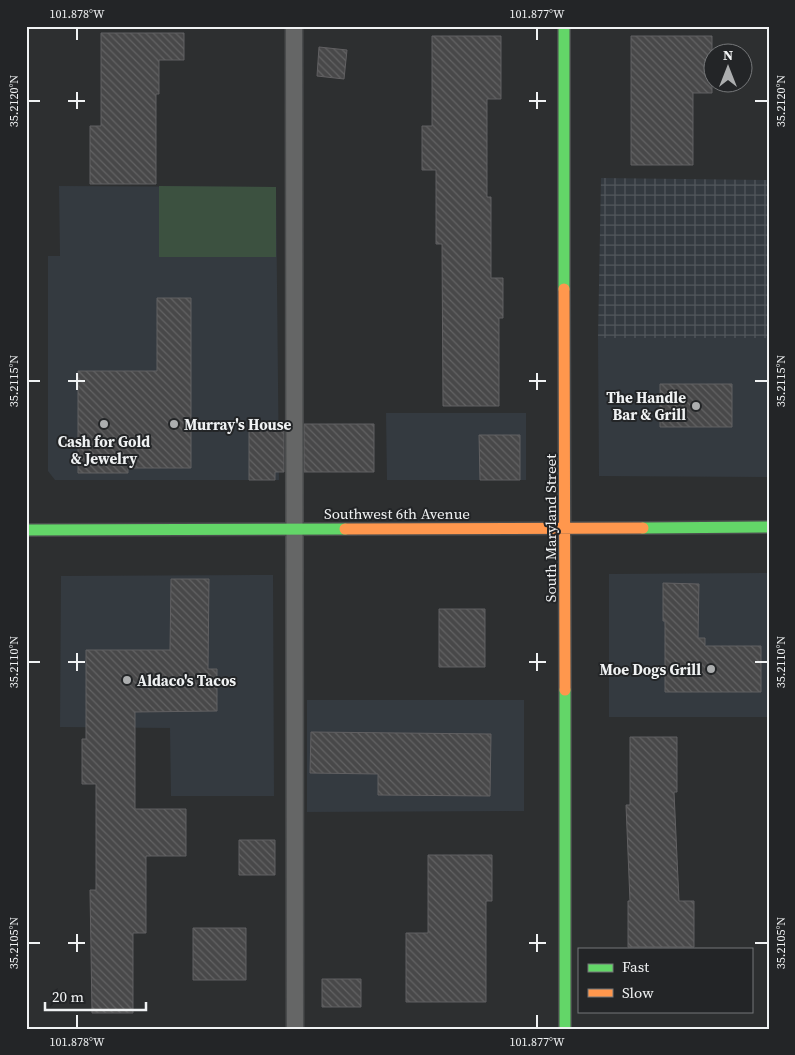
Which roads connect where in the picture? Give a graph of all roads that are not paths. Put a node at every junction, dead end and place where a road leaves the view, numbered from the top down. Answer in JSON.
{"nodes":[{"id":1,"x":294,"y":26,"type":"edge"},
{"id":2,"x":564,"y":26,"type":"edge"},
{"id":3,"x":565,"y":527,"type":"junction"},
{"id":4,"x":769,"y":527,"type":"edge"},
{"id":5,"x":294,"y":528,"type":"junction"},
{"id":6,"x":26,"y":530,"type":"edge"},
{"id":7,"x":295,"y":1029,"type":"edge"},
{"id":8,"x":565,"y":1029,"type":"edge"}],
"edges":[{"from":1,"to":5,"type":"lane"},
{"from":2,"to":3,"type":"street","name":"South Maryland Street"},
{"from":3,"to":4,"type":"street","name":"Southwest 6th Avenue"},
{"from":3,"to":5,"type":"street","name":"Southwest 6th Avenue"},
{"from":3,"to":8,"type":"street","name":"South Maryland Street"},
{"from":5,"to":6,"type":"street","name":"Southwest 6th Avenue"},
{"from":5,"to":7,"type":"lane"}]}
